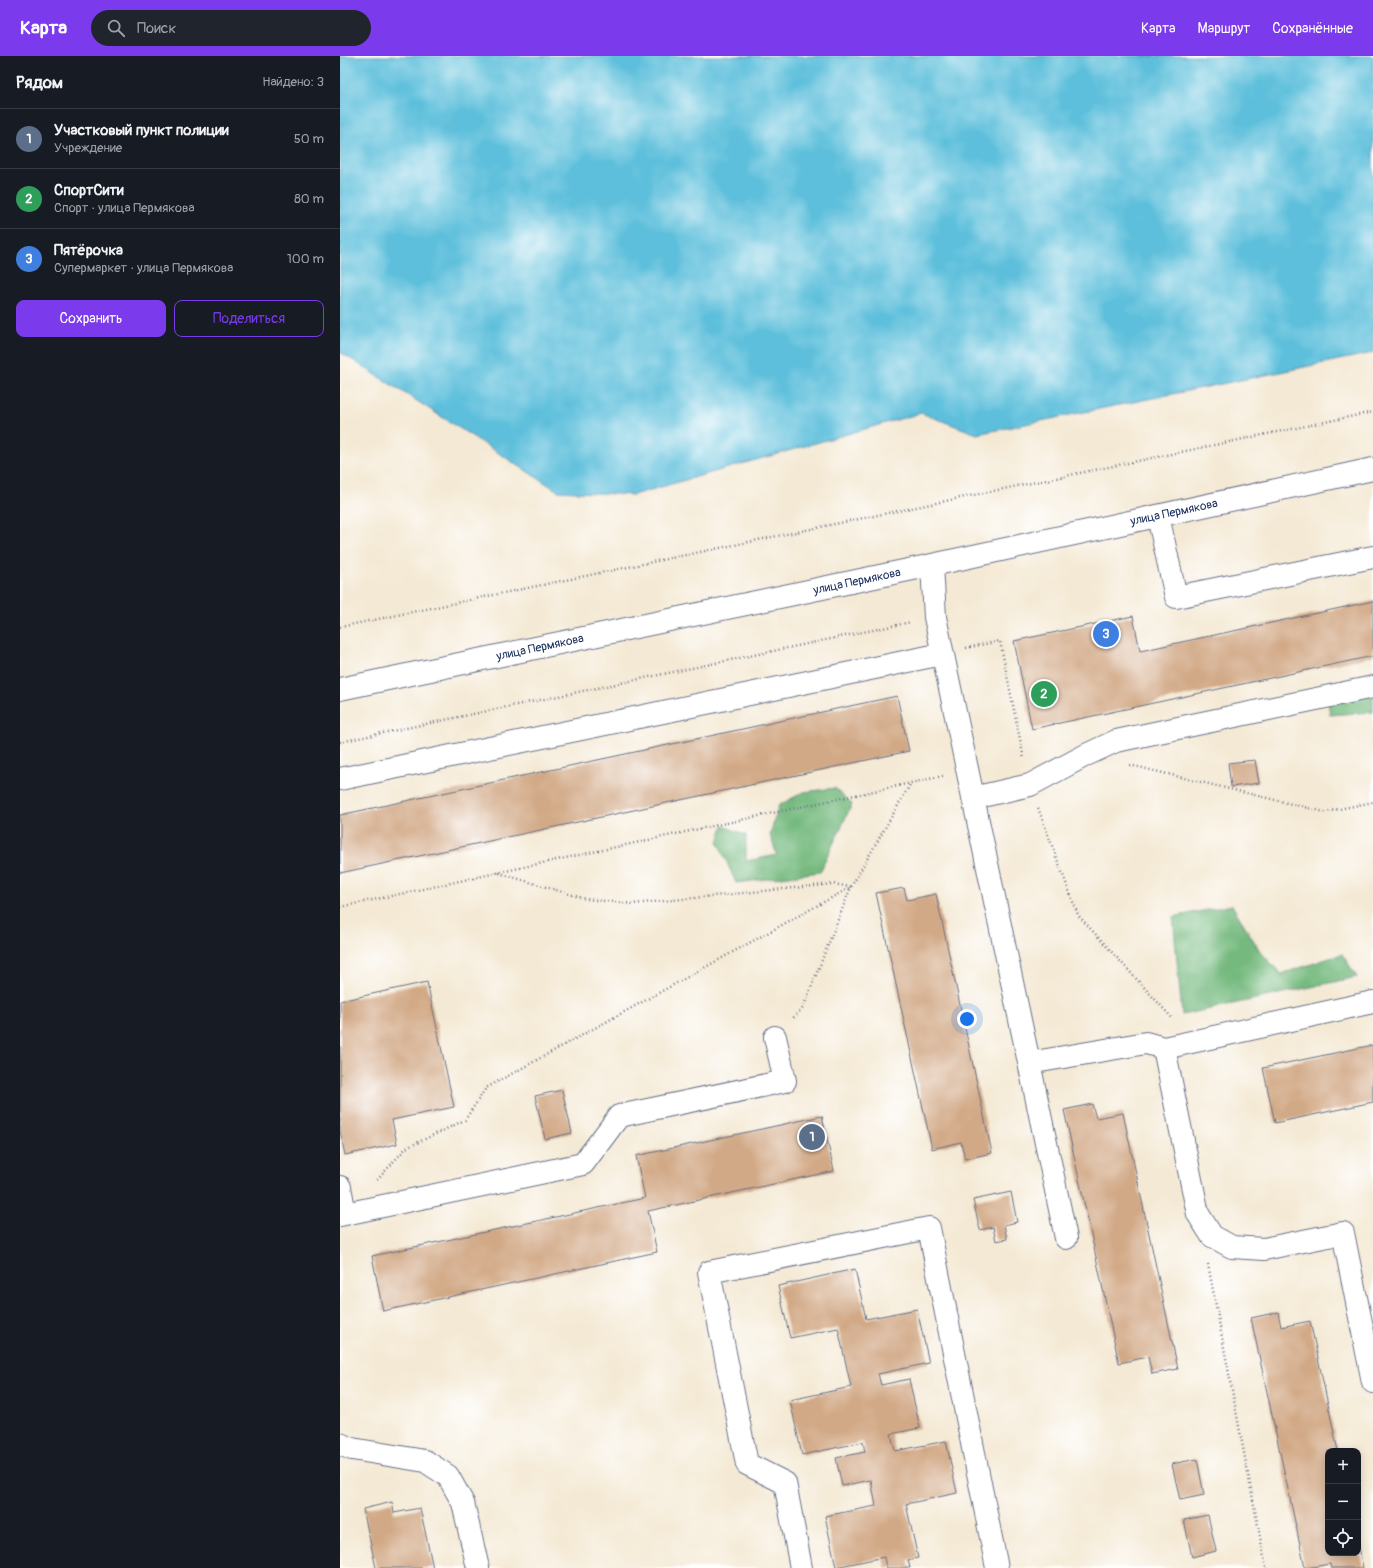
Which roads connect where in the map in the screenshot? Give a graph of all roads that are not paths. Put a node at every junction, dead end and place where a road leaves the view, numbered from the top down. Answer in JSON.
{"nodes":[{"id":1,"x":1373,"y":469,"type":"edge"},
{"id":2,"x":1158,"y":516,"type":"junction"},
{"id":3,"x":1373,"y":557,"type":"edge"},
{"id":4,"x":932,"y":565,"type":"junction"},
{"id":5,"x":942,"y":654,"type":"junction"},
{"id":6,"x":1373,"y":687,"type":"edge"},
{"id":7,"x":340,"y":689,"type":"edge"},
{"id":8,"x":340,"y":779,"type":"edge"},
{"id":9,"x":973,"y":798,"type":"junction"},
{"id":10,"x":1373,"y":1002,"type":"edge"},
{"id":11,"x":775,"y":1036,"type":"road end"},
{"id":12,"x":1164,"y":1048,"type":"junction"},
{"id":13,"x":1029,"y":1064,"type":"junction"},
{"id":14,"x":340,"y":1187,"type":"edge"},
{"id":15,"x":343,"y":1215,"type":"edge"},
{"id":16,"x":1066,"y":1238,"type":"dead end"},
{"id":17,"x":1373,"y":1382,"type":"edge"},
{"id":18,"x":340,"y":1444,"type":"edge"},
{"id":19,"x":478,"y":1568,"type":"edge"},
{"id":20,"x":800,"y":1568,"type":"edge"},
{"id":21,"x":997,"y":1568,"type":"edge"}],
"edges":[{"from":1,"to":2,"type":"street","name":"улица Пермякова"},
{"from":2,"to":3,"type":"street"},
{"from":2,"to":4,"type":"street","name":"улица Пермякова"},
{"from":4,"to":5,"type":"street"},
{"from":4,"to":7,"type":"street","name":"улица Пермякова"},
{"from":5,"to":8,"type":"street"},
{"from":5,"to":9,"type":"street"},
{"from":6,"to":9,"type":"street"},
{"from":9,"to":13,"type":"street"},
{"from":10,"to":12,"type":"street"},
{"from":11,"to":15,"type":"street"},
{"from":12,"to":13,"type":"street"},
{"from":12,"to":17,"type":"street"},
{"from":13,"to":16,"type":"street"},
{"from":14,"to":15,"type":"street"},
{"from":18,"to":19,"type":"street"},
{"from":20,"to":21,"type":"street"}]}
